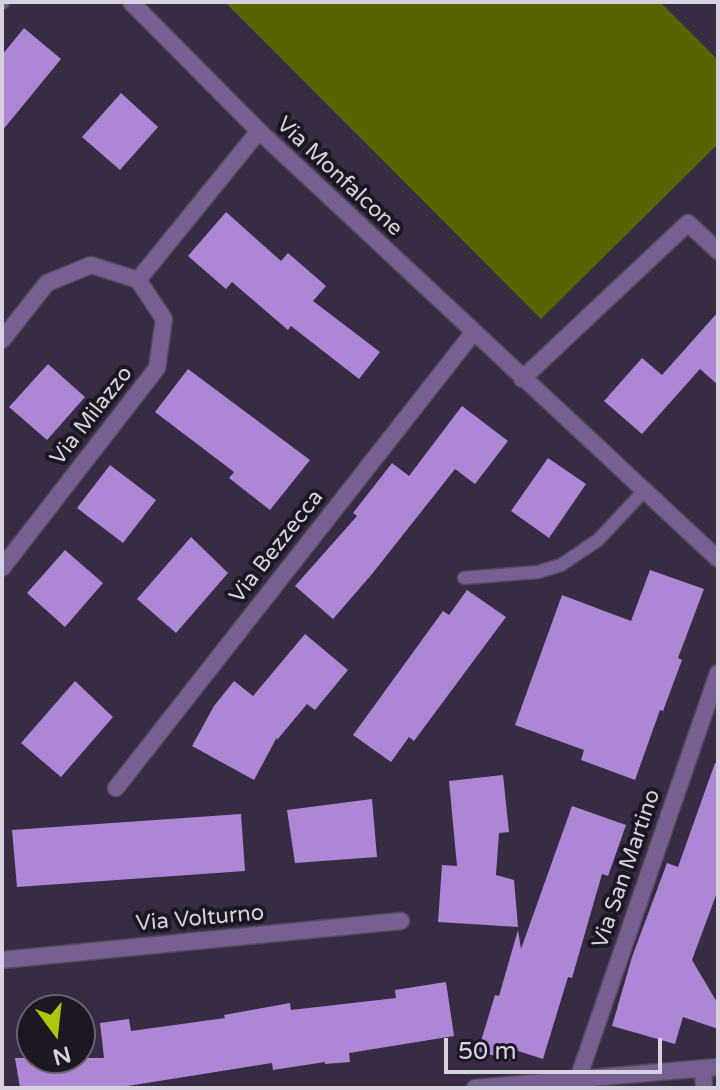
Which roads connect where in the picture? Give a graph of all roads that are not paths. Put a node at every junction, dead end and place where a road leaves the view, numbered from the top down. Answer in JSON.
{"nodes":[{"id":1,"x":131,"y":2,"type":"edge"},
{"id":2,"x":259,"y":131,"type":"junction"},
{"id":3,"x":718,"y":251,"type":"edge"},
{"id":4,"x":138,"y":280,"type":"junction"},
{"id":5,"x":473,"y":333,"type":"junction"},
{"id":6,"x":2,"y":340,"type":"edge"},
{"id":7,"x":522,"y":379,"type":"junction"},
{"id":8,"x":644,"y":491,"type":"junction"},
{"id":9,"x":718,"y":559,"type":"edge"},
{"id":10,"x":2,"y":568,"type":"edge"},
{"id":11,"x":464,"y":578,"type":"dead end"},
{"id":12,"x":718,"y":673,"type":"edge"},
{"id":13,"x":116,"y":788,"type":"dead end"},
{"id":14,"x":401,"y":921,"type":"dead end"},
{"id":15,"x":2,"y":960,"type":"edge"},
{"id":16,"x":710,"y":1068,"type":"edge"},
{"id":17,"x":578,"y":1079,"type":"junction"},
{"id":18,"x":475,"y":1088,"type":"edge"},
{"id":19,"x":704,"y":1088,"type":"edge"}],
"edges":[{"from":1,"to":2,"type":"street","name":"Via Monfalcone"},
{"from":2,"to":4,"type":"street"},
{"from":2,"to":5,"type":"street","name":"Via Monfalcone"},
{"from":3,"to":7,"type":"street"},
{"from":4,"to":6,"type":"street"},
{"from":4,"to":10,"type":"street","name":"Via Milazzo"},
{"from":5,"to":7,"type":"street","name":"Via Monfalcone"},
{"from":5,"to":13,"type":"street","name":"Via Bezzecca"},
{"from":7,"to":8,"type":"street","name":"Via Monfalcone"},
{"from":8,"to":9,"type":"street","name":"Via Monfalcone"},
{"from":8,"to":11,"type":"lane"},
{"from":12,"to":17,"type":"street","name":"Via San Martino"},
{"from":14,"to":15,"type":"street","name":"Via Volturno"},
{"from":16,"to":17,"type":"street"},
{"from":16,"to":19,"type":"street"},
{"from":17,"to":18,"type":"street"}]}
